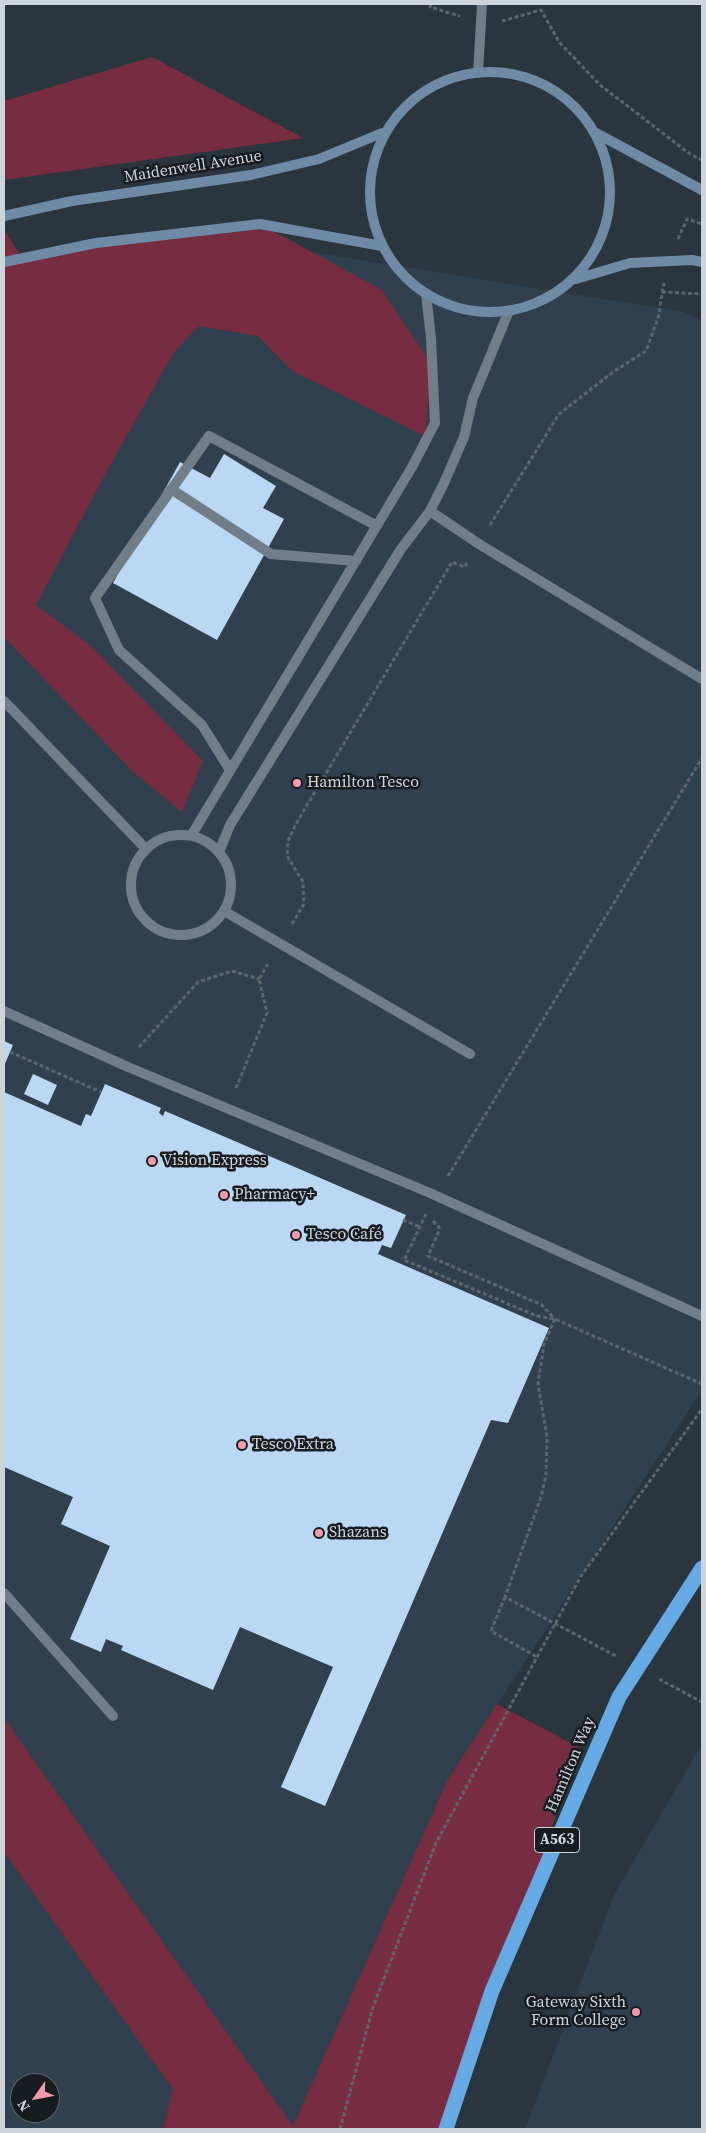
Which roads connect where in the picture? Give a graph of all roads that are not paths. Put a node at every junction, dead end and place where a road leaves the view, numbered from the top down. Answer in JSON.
{"nodes":[{"id":1,"x":482,"y":4,"type":"edge"},
{"id":2,"x":478,"y":73,"type":"junction"},
{"id":3,"x":382,"y":133,"type":"junction"},
{"id":4,"x":596,"y":133,"type":"junction"},
{"id":5,"x":702,"y":190,"type":"edge"},
{"id":6,"x":4,"y":216,"type":"edge"},
{"id":7,"x":382,"y":246,"type":"junction"},
{"id":8,"x":4,"y":262,"type":"edge"},
{"id":9,"x":702,"y":262,"type":"edge"},
{"id":10,"x":576,"y":279,"type":"junction"},
{"id":11,"x":426,"y":294,"type":"junction"},
{"id":12,"x":508,"y":313,"type":"junction"},
{"id":13,"x":171,"y":489,"type":"junction"},
{"id":14,"x":430,"y":511,"type":"junction"},
{"id":15,"x":377,"y":526,"type":"junction"},
{"id":16,"x":356,"y":561,"type":"junction"},
{"id":17,"x":702,"y":679,"type":"edge"},
{"id":18,"x":4,"y":701,"type":"edge"},
{"id":19,"x":230,"y":770,"type":"junction"},
{"id":20,"x":191,"y":836,"type":"junction"},
{"id":21,"x":146,"y":849,"type":"junction"},
{"id":22,"x":219,"y":852,"type":"junction"},
{"id":23,"x":224,"y":911,"type":"junction"},
{"id":24,"x":4,"y":1011,"type":"edge"},
{"id":25,"x":470,"y":1054,"type":"dead end"},
{"id":26,"x":702,"y":1316,"type":"edge"},
{"id":27,"x":702,"y":1568,"type":"edge"},
{"id":28,"x":4,"y":1593,"type":"edge"},
{"id":29,"x":113,"y":1716,"type":"dead end"},
{"id":30,"x":446,"y":2129,"type":"edge"}],
"edges":[{"from":1,"to":2,"type":"street"},
{"from":2,"to":3,"type":"street"},
{"from":2,"to":4,"type":"street"},
{"from":3,"to":6,"type":"street","name":"Maidenwell Avenue"},
{"from":3,"to":7,"type":"street"},
{"from":4,"to":5,"type":"street"},
{"from":4,"to":10,"type":"street"},
{"from":7,"to":8,"type":"street"},
{"from":7,"to":11,"type":"street"},
{"from":9,"to":10,"type":"street"},
{"from":10,"to":12,"type":"street"},
{"from":11,"to":12,"type":"street"},
{"from":11,"to":15,"type":"street"},
{"from":12,"to":14,"type":"street"},
{"from":13,"to":15,"type":"street"},
{"from":13,"to":16,"type":"street"},
{"from":13,"to":19,"type":"street"},
{"from":14,"to":17,"type":"street"},
{"from":14,"to":22,"type":"street"},
{"from":15,"to":16,"type":"street"},
{"from":16,"to":19,"type":"street"},
{"from":18,"to":21,"type":"street"},
{"from":19,"to":20,"type":"street"},
{"from":20,"to":21,"type":"street"},
{"from":20,"to":22,"type":"street"},
{"from":21,"to":23,"type":"street"},
{"from":22,"to":23,"type":"street"},
{"from":23,"to":25,"type":"street"},
{"from":24,"to":26,"type":"street"},
{"from":27,"to":30,"type":"highway","name":"Hamilton Way","number":"A563"},
{"from":28,"to":29,"type":"street"}]}
